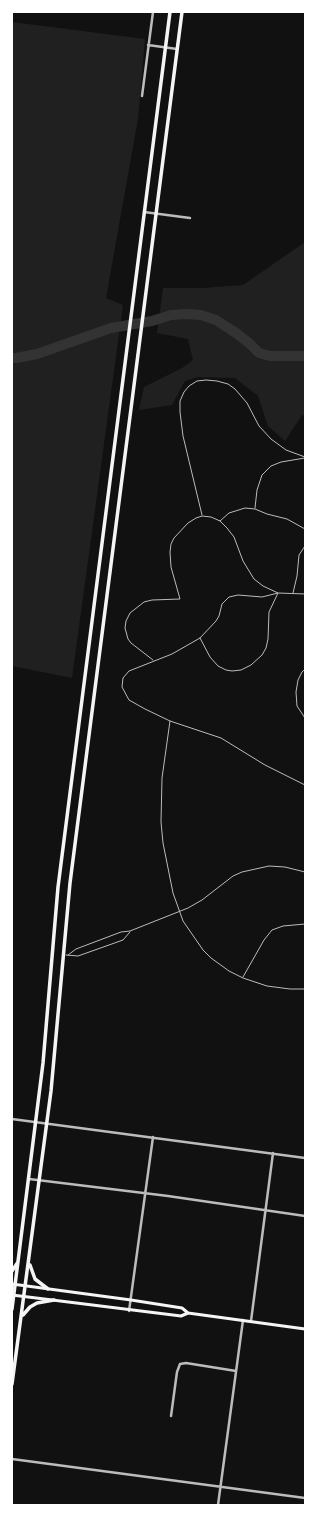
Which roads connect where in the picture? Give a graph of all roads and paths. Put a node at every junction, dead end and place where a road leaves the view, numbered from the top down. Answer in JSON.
{"nodes":[{"id":1,"x":153,"y":12,"type":"edge"},
{"id":2,"x":170,"y":12,"type":"edge"},
{"id":3,"x":182,"y":12,"type":"edge"},
{"id":4,"x":148,"y":45,"type":"junction"},
{"id":5,"x":165,"y":48,"type":"junction"},
{"id":6,"x":177,"y":49,"type":"junction"},
{"id":7,"x":142,"y":96,"type":"dead end"},
{"id":8,"x":144,"y":212,"type":"junction"},
{"id":9,"x":156,"y":213,"type":"junction"},
{"id":10,"x":190,"y":218,"type":"dead end"},
{"id":11,"x":305,"y":458,"type":"edge"},
{"id":12,"x":255,"y":509,"type":"junction"},
{"id":13,"x":202,"y":516,"type":"junction"},
{"id":14,"x":220,"y":521,"type":"junction"},
{"id":15,"x":305,"y":529,"type":"edge"},
{"id":16,"x":305,"y":546,"type":"edge"},
{"id":17,"x":278,"y":593,"type":"junction"},
{"id":18,"x":293,"y":593,"type":"junction"},
{"id":19,"x":305,"y":594,"type":"edge"},
{"id":20,"x":200,"y":638,"type":"junction"},
{"id":21,"x":154,"y":660,"type":"junction"},
{"id":22,"x":305,"y":669,"type":"edge"},
{"id":23,"x":305,"y":718,"type":"edge"},
{"id":24,"x":170,"y":721,"type":"junction"},
{"id":25,"x":305,"y":785,"type":"edge"},
{"id":26,"x":305,"y":872,"type":"edge"},
{"id":27,"x":180,"y":911,"type":"junction"},
{"id":28,"x":305,"y":924,"type":"edge"},
{"id":29,"x":130,"y":931,"type":"junction"},
{"id":30,"x":62,"y":955,"type":"junction"},
{"id":31,"x":68,"y":955,"type":"junction"},
{"id":32,"x":243,"y":978,"type":"junction"},
{"id":33,"x":305,"y":989,"type":"edge"},
{"id":34,"x":12,"y":1119,"type":"edge"},
{"id":35,"x":36,"y":1122,"type":"junction"},
{"id":36,"x":47,"y":1123,"type":"junction"},
{"id":37,"x":153,"y":1137,"type":"junction"},
{"id":38,"x":273,"y":1153,"type":"junction"},
{"id":39,"x":305,"y":1158,"type":"edge"},
{"id":40,"x":29,"y":1179,"type":"junction"},
{"id":41,"x":39,"y":1180,"type":"junction"},
{"id":42,"x":145,"y":1194,"type":"junction"},
{"id":43,"x":266,"y":1210,"type":"junction"},
{"id":44,"x":305,"y":1216,"type":"edge"},
{"id":45,"x":18,"y":1261,"type":"junction"},
{"id":46,"x":29,"y":1262,"type":"junction"},
{"id":47,"x":12,"y":1271,"type":"edge"},
{"id":48,"x":14,"y":1284,"type":"edge"},
{"id":49,"x":26,"y":1286,"type":"junction"},
{"id":50,"x":48,"y":1289,"type":"junction"},
{"id":51,"x":13,"y":1295,"type":"edge"},
{"id":52,"x":24,"y":1296,"type":"junction"},
{"id":53,"x":54,"y":1300,"type":"junction"},
{"id":54,"x":131,"y":1300,"type":"junction"},
{"id":55,"x":12,"y":1309,"type":"edge"},
{"id":56,"x":129,"y":1311,"type":"junction"},
{"id":57,"x":188,"y":1313,"type":"junction"},
{"id":58,"x":22,"y":1316,"type":"junction"},
{"id":59,"x":243,"y":1320,"type":"junction"},
{"id":60,"x":251,"y":1321,"type":"junction"},
{"id":61,"x":305,"y":1329,"type":"edge"},
{"id":62,"x":236,"y":1371,"type":"junction"},
{"id":63,"x":12,"y":1384,"type":"edge"},
{"id":64,"x":171,"y":1416,"type":"dead end"},
{"id":65,"x":12,"y":1459,"type":"edge"},
{"id":66,"x":221,"y":1487,"type":"junction"},
{"id":67,"x":305,"y":1498,"type":"edge"},
{"id":68,"x":218,"y":1505,"type":"edge"}],
"edges":[{"from":1,"to":4,"type":"street"},
{"from":2,"to":5,"type":"main road"},
{"from":3,"to":6,"type":"main road"},
{"from":4,"to":5,"type":"street"},
{"from":4,"to":7,"type":"street"},
{"from":5,"to":6,"type":"street"},
{"from":5,"to":8,"type":"main road"},
{"from":6,"to":9,"type":"main road"},
{"from":8,"to":9,"type":"street"},
{"from":8,"to":35,"type":"main road"},
{"from":9,"to":10,"type":"street"},
{"from":9,"to":30,"type":"main road"},
{"from":11,"to":12,"type":"lane"},
{"from":11,"to":13,"type":"lane"},
{"from":12,"to":14,"type":"lane"},
{"from":12,"to":15,"type":"lane"},
{"from":13,"to":14,"type":"lane"},
{"from":13,"to":21,"type":"lane"},
{"from":14,"to":17,"type":"lane"},
{"from":16,"to":18,"type":"lane"},
{"from":17,"to":18,"type":"lane"},
{"from":17,"to":20,"type":"lane"},
{"from":17,"to":20,"type":"lane"},
{"from":18,"to":19,"type":"lane"},
{"from":20,"to":21,"type":"lane"},
{"from":21,"to":24,"type":"lane"},
{"from":22,"to":23,"type":"lane"},
{"from":24,"to":25,"type":"lane"},
{"from":24,"to":27,"type":"lane"},
{"from":26,"to":27,"type":"lane"},
{"from":27,"to":29,"type":"lane"},
{"from":27,"to":32,"type":"lane"},
{"from":28,"to":32,"type":"lane"},
{"from":29,"to":31,"type":"lane"},
{"from":29,"to":31,"type":"lane"},
{"from":30,"to":31,"type":"lane"},
{"from":30,"to":36,"type":"main road"},
{"from":32,"to":33,"type":"lane"},
{"from":34,"to":35,"type":"street"},
{"from":35,"to":36,"type":"street"},
{"from":35,"to":40,"type":"main road"},
{"from":36,"to":37,"type":"street"},
{"from":36,"to":41,"type":"main road"},
{"from":37,"to":38,"type":"street"},
{"from":37,"to":42,"type":"street"},
{"from":38,"to":39,"type":"street"},
{"from":38,"to":43,"type":"street"},
{"from":40,"to":41,"type":"street"},
{"from":40,"to":45,"type":"main road"},
{"from":41,"to":42,"type":"street"},
{"from":41,"to":46,"type":"main road"},
{"from":42,"to":43,"type":"street"},
{"from":42,"to":54,"type":"street"},
{"from":43,"to":44,"type":"street"},
{"from":43,"to":60,"type":"street"},
{"from":45,"to":47,"type":"main road"},
{"from":45,"to":48,"type":"main road"},
{"from":46,"to":49,"type":"main road"},
{"from":46,"to":50,"type":"main road"},
{"from":48,"to":49,"type":"main road"},
{"from":48,"to":51,"type":"main road"},
{"from":49,"to":50,"type":"main road"},
{"from":49,"to":52,"type":"main road"},
{"from":50,"to":54,"type":"main road"},
{"from":51,"to":52,"type":"main road"},
{"from":51,"to":55,"type":"main road"},
{"from":52,"to":53,"type":"main road"},
{"from":52,"to":58,"type":"main road"},
{"from":53,"to":56,"type":"main road"},
{"from":53,"to":58,"type":"main road"},
{"from":54,"to":56,"type":"street"},
{"from":54,"to":57,"type":"main road"},
{"from":56,"to":57,"type":"main road"},
{"from":57,"to":59,"type":"main road"},
{"from":58,"to":63,"type":"main road"},
{"from":59,"to":60,"type":"main road"},
{"from":59,"to":62,"type":"street"},
{"from":60,"to":61,"type":"main road"},
{"from":62,"to":64,"type":"street"},
{"from":62,"to":66,"type":"street"},
{"from":65,"to":66,"type":"street"},
{"from":66,"to":67,"type":"street"},
{"from":66,"to":68,"type":"street"}]}
